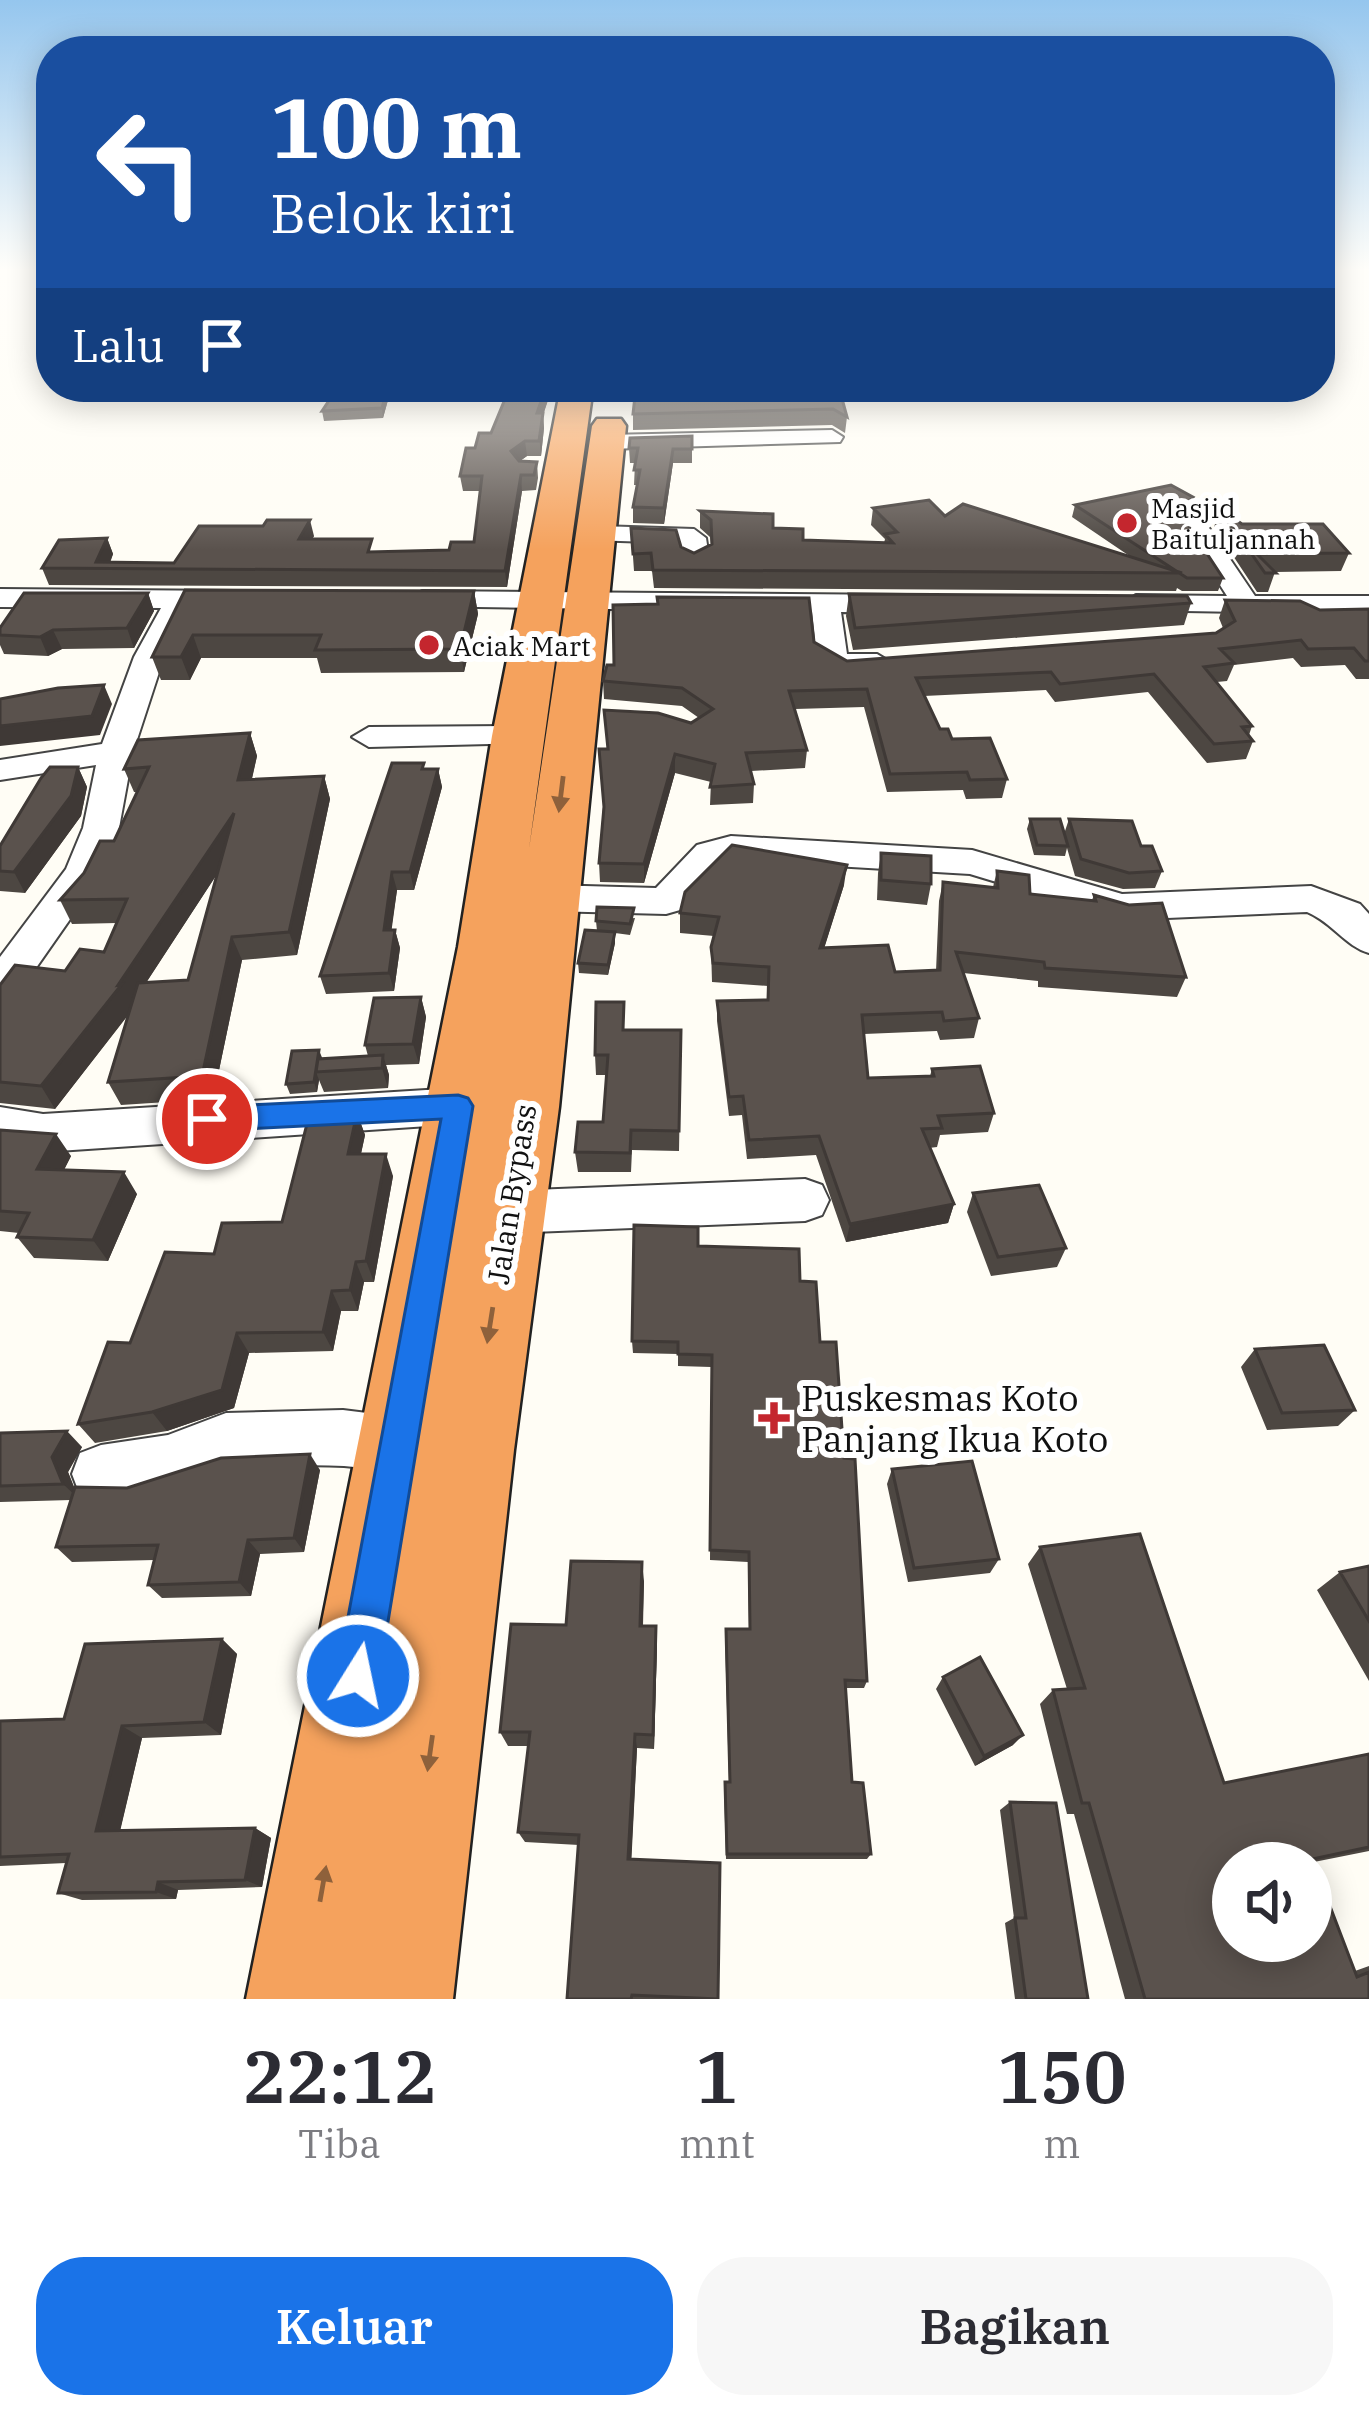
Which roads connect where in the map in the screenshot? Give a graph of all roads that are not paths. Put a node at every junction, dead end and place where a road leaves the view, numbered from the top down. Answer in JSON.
{"nodes":[{"id":1,"x":581,"y":402,"type":"edge"},
{"id":2,"x":593,"y":402,"type":"edge"},
{"id":3,"x":832,"y":437,"type":"dead end"},
{"id":4,"x":607,"y":442,"type":"junction"},
{"id":5,"x":1192,"y":521,"type":"edge"},
{"id":6,"x":599,"y":534,"type":"junction"},
{"id":7,"x":695,"y":558,"type":"edge"},
{"id":8,"x":0,"y":598,"type":"edge"},
{"id":9,"x":180,"y":600,"type":"junction"},
{"id":10,"x":271,"y":600,"type":"edge"},
{"id":11,"x":384,"y":600,"type":"edge"},
{"id":12,"x":564,"y":602,"type":"junction"},
{"id":13,"x":1192,"y":603,"type":"junction"},
{"id":14,"x":826,"y":604,"type":"junction"},
{"id":15,"x":939,"y":604,"type":"edge"},
{"id":16,"x":1099,"y":604,"type":"edge"},
{"id":17,"x":1246,"y":604,"type":"junction"},
{"id":18,"x":1369,"y":605,"type":"edge"},
{"id":19,"x":1209,"y":637,"type":"edge"},
{"id":20,"x":914,"y":660,"type":"edge"},
{"id":21,"x":517,"y":736,"type":"junction"},
{"id":22,"x":368,"y":737,"type":"dead end"},
{"id":23,"x":116,"y":752,"type":"junction"},
{"id":24,"x":0,"y":770,"type":"edge"},
{"id":25,"x":550,"y":898,"type":"junction"},
{"id":26,"x":1369,"y":939,"type":"edge"},
{"id":27,"x":0,"y":987,"type":"edge"},
{"id":28,"x":458,"y":1106,"type":"junction"},
{"id":29,"x":0,"y":1126,"type":"edge"},
{"id":30,"x":805,"y":1200,"type":"dead end"},
{"id":31,"x":508,"y":1212,"type":"junction"},
{"id":32,"x":434,"y":1448,"type":"junction"},
{"id":33,"x":101,"y":1474,"type":"dead end"},
{"id":34,"x":303,"y":1999,"type":"edge"},
{"id":35,"x":397,"y":1999,"type":"edge"}],
"edges":[{"from":1,"to":12,"type":"highway"},
{"from":2,"to":4,"type":"highway","name":"Jalan Bypass"},
{"from":3,"to":4,"type":"street"},
{"from":4,"to":6,"type":"highway","name":"Jalan Bypass"},
{"from":5,"to":17,"type":"street"},
{"from":6,"to":7,"type":"street"},
{"from":6,"to":12,"type":"highway","name":"Jalan Bypass"},
{"from":8,"to":9,"type":"street"},
{"from":9,"to":10,"type":"street"},
{"from":9,"to":23,"type":"street"},
{"from":11,"to":12,"type":"street"},
{"from":12,"to":14,"type":"street"},
{"from":12,"to":21,"type":"highway","name":"Jalan Bypass"},
{"from":12,"to":25,"type":"highway","name":"Jalan Bypass","one_way":true},
{"from":13,"to":16,"type":"street"},
{"from":13,"to":17,"type":"street"},
{"from":13,"to":19,"type":"street"},
{"from":14,"to":15,"type":"street"},
{"from":14,"to":20,"type":"street"},
{"from":17,"to":18,"type":"street"},
{"from":21,"to":22,"type":"street"},
{"from":21,"to":28,"type":"highway","name":"Jalan Bypass"},
{"from":23,"to":24,"type":"street"},
{"from":23,"to":27,"type":"street"},
{"from":25,"to":26,"type":"street"},
{"from":25,"to":31,"type":"highway","name":"Jalan Bypass"},
{"from":28,"to":29,"type":"street"},
{"from":28,"to":32,"type":"highway","name":"Jalan Bypass"},
{"from":30,"to":31,"type":"street"},
{"from":31,"to":32,"type":"highway","name":"Jalan Bypass","one_way":true},
{"from":32,"to":33,"type":"street"},
{"from":34,"to":32,"type":"highway","name":"Jalan Bypass","one_way":true},
{"from":32,"to":35,"type":"highway","name":"Jalan Bypass","one_way":true}]}
